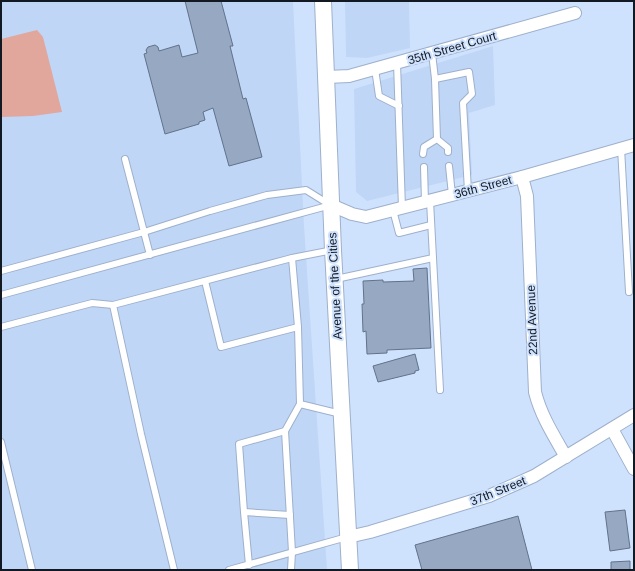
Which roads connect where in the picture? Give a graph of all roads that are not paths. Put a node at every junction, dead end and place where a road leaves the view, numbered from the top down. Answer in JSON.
{"nodes":[{"id":1,"x":323,"y":1,"type":"edge"},
{"id":2,"x":576,"y":13,"type":"dead end"},
{"id":3,"x":432,"y":53,"type":"junction"},
{"id":4,"x":397,"y":63,"type":"junction"},
{"id":5,"x":375,"y":69,"type":"junction"},
{"id":6,"x":327,"y":77,"type":"junction"},
{"id":7,"x":435,"y":79,"type":"junction"},
{"id":8,"x":399,"y":106,"type":"junction"},
{"id":9,"x":437,"y":139,"type":"junction"},
{"id":10,"x":634,"y":145,"type":"edge"},
{"id":11,"x":621,"y":148,"type":"junction"},
{"id":12,"x":448,"y":152,"type":"dead end"},
{"id":13,"x":423,"y":154,"type":"dead end"},
{"id":14,"x":124,"y":159,"type":"dead end"},
{"id":15,"x":449,"y":166,"type":"dead end"},
{"id":16,"x":424,"y":167,"type":"dead end"},
{"id":17,"x":522,"y":177,"type":"junction"},
{"id":18,"x":468,"y":191,"type":"junction"},
{"id":19,"x":452,"y":195,"type":"junction"},
{"id":20,"x":427,"y":202,"type":"junction"},
{"id":21,"x":332,"y":205,"type":"junction"},
{"id":22,"x":398,"y":209,"type":"junction"},
{"id":23,"x":431,"y":225,"type":"junction"},
{"id":24,"x":144,"y":232,"type":"junction"},
{"id":25,"x":333,"y":250,"type":"junction"},
{"id":26,"x":150,"y":255,"type":"junction"},
{"id":27,"x":292,"y":258,"type":"junction"},
{"id":28,"x":433,"y":258,"type":"junction"},
{"id":29,"x":1,"y":271,"type":"edge"},
{"id":30,"x":334,"y":279,"type":"junction"},
{"id":31,"x":205,"y":281,"type":"junction"},
{"id":32,"x":629,"y":292,"type":"dead end"},
{"id":33,"x":1,"y":295,"type":"edge"},
{"id":34,"x":113,"y":305,"type":"junction"},
{"id":35,"x":1,"y":327,"type":"edge"},
{"id":36,"x":298,"y":327,"type":"junction"},
{"id":37,"x":440,"y":390,"type":"dead end"},
{"id":38,"x":300,"y":404,"type":"junction"},
{"id":39,"x":342,"y":414,"type":"junction"},
{"id":40,"x":634,"y":415,"type":"edge"},
{"id":41,"x":612,"y":429,"type":"junction"},
{"id":42,"x":285,"y":431,"type":"junction"},
{"id":43,"x":1,"y":442,"type":"edge"},
{"id":44,"x":566,"y":457,"type":"junction"},
{"id":45,"x":634,"y":469,"type":"edge"},
{"id":46,"x":244,"y":512,"type":"junction"},
{"id":47,"x":290,"y":516,"type":"junction"},
{"id":48,"x":348,"y":537,"type":"junction"},
{"id":49,"x":292,"y":552,"type":"junction"},
{"id":50,"x":249,"y":564,"type":"junction"},
{"id":51,"x":32,"y":570,"type":"edge"},
{"id":52,"x":174,"y":570,"type":"edge"},
{"id":53,"x":229,"y":570,"type":"edge"},
{"id":54,"x":291,"y":570,"type":"edge"},
{"id":55,"x":350,"y":570,"type":"edge"}],
"edges":[{"from":1,"to":6,"type":"main road","name":"Avenue of the Cities"},
{"from":2,"to":3,"type":"street","name":"35th Street Court"},
{"from":3,"to":4,"type":"street","name":"35th Street Court"},
{"from":3,"to":7,"type":"lane"},
{"from":4,"to":5,"type":"street","name":"35th Street Court"},
{"from":4,"to":8,"type":"lane"},
{"from":5,"to":6,"type":"street","name":"35th Street Court"},
{"from":5,"to":8,"type":"lane"},
{"from":6,"to":21,"type":"main road","name":"Avenue of the Cities"},
{"from":7,"to":9,"type":"lane"},
{"from":7,"to":18,"type":"lane"},
{"from":8,"to":22,"type":"lane"},
{"from":9,"to":12,"type":"lane"},
{"from":9,"to":13,"type":"lane"},
{"from":10,"to":11,"type":"street","name":"36th Street"},
{"from":11,"to":17,"type":"street","name":"36th Street"},
{"from":11,"to":32,"type":"lane"},
{"from":14,"to":24,"type":"lane"},
{"from":15,"to":19,"type":"lane"},
{"from":16,"to":20,"type":"lane"},
{"from":17,"to":18,"type":"street","name":"36th Street"},
{"from":17,"to":44,"type":"street","name":"22nd Avenue"},
{"from":18,"to":19,"type":"street","name":"36th Street"},
{"from":19,"to":20,"type":"street","name":"36th Street"},
{"from":20,"to":22,"type":"street","name":"36th Street"},
{"from":20,"to":23,"type":"lane"},
{"from":21,"to":22,"type":"street","name":"36th Street"},
{"from":21,"to":24,"type":"lane"},
{"from":21,"to":25,"type":"main road","name":"Avenue of the Cities"},
{"from":21,"to":26,"type":"lane"},
{"from":22,"to":23,"type":"lane"},
{"from":23,"to":28,"type":"lane"},
{"from":24,"to":26,"type":"lane"},
{"from":24,"to":29,"type":"lane"},
{"from":25,"to":27,"type":"lane"},
{"from":25,"to":30,"type":"main road","name":"Avenue of the Cities"},
{"from":26,"to":33,"type":"lane"},
{"from":27,"to":31,"type":"lane"},
{"from":27,"to":36,"type":"lane"},
{"from":28,"to":30,"type":"lane"},
{"from":28,"to":37,"type":"lane"},
{"from":30,"to":39,"type":"main road","name":"Avenue of the Cities"},
{"from":31,"to":34,"type":"lane"},
{"from":31,"to":36,"type":"lane"},
{"from":34,"to":35,"type":"lane"},
{"from":34,"to":52,"type":"lane"},
{"from":36,"to":38,"type":"lane"},
{"from":38,"to":39,"type":"lane"},
{"from":38,"to":42,"type":"lane"},
{"from":39,"to":48,"type":"main road","name":"Avenue of the Cities"},
{"from":40,"to":41,"type":"street","name":"37th Street"},
{"from":41,"to":44,"type":"street","name":"37th Street"},
{"from":41,"to":45,"type":"street"},
{"from":42,"to":46,"type":"lane"},
{"from":42,"to":47,"type":"lane"},
{"from":43,"to":51,"type":"lane"},
{"from":44,"to":48,"type":"street","name":"37th Street"},
{"from":46,"to":47,"type":"lane"},
{"from":46,"to":50,"type":"lane"},
{"from":47,"to":49,"type":"lane"},
{"from":48,"to":49,"type":"lane"},
{"from":48,"to":55,"type":"main road","name":"Avenue of the Cities"},
{"from":49,"to":50,"type":"lane"},
{"from":49,"to":54,"type":"lane"},
{"from":50,"to":53,"type":"lane"}]}
